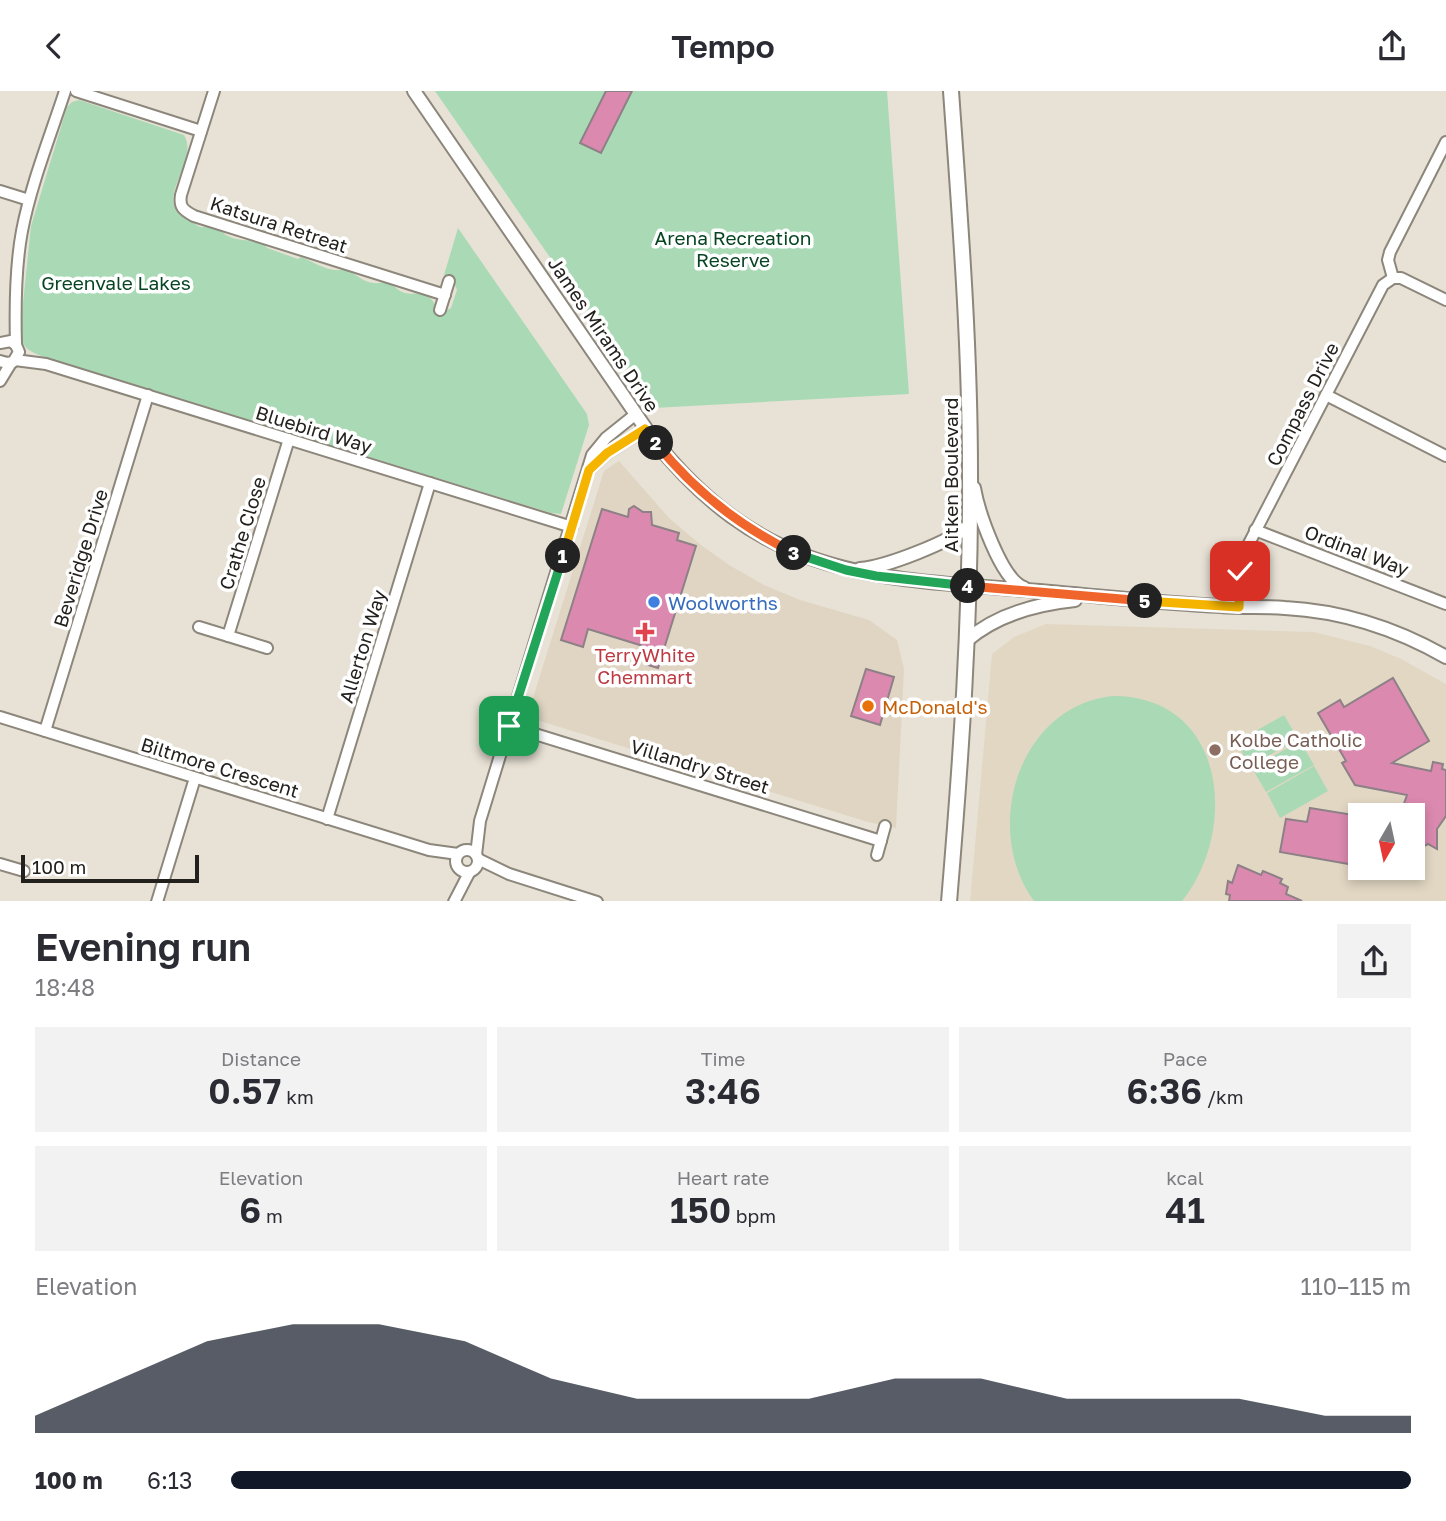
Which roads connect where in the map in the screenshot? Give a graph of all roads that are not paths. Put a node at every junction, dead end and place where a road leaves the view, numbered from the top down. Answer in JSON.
{"nodes":[{"id":1,"x":65,"y":91,"type":"edge"},
{"id":2,"x":76,"y":91,"type":"edge"},
{"id":3,"x":214,"y":91,"type":"edge"},
{"id":4,"x":414,"y":91,"type":"edge"},
{"id":5,"x":951,"y":91,"type":"edge"},
{"id":6,"x":201,"y":131,"type":"junction"},
{"id":7,"x":1446,"y":142,"type":"edge"},
{"id":8,"x":0,"y":191,"type":"edge"},
{"id":9,"x":29,"y":200,"type":"junction"},
{"id":10,"x":1393,"y":278,"type":"junction"},
{"id":11,"x":449,"y":281,"type":"dead end"},
{"id":12,"x":445,"y":295,"type":"junction"},
{"id":13,"x":1446,"y":300,"type":"edge"},
{"id":14,"x":440,"y":310,"type":"dead end"},
{"id":15,"x":15,"y":319,"type":"junction"},
{"id":16,"x":1,"y":343,"type":"edge"},
{"id":17,"x":17,"y":346,"type":"junction"},
{"id":18,"x":9,"y":361,"type":"edge"},
{"id":19,"x":46,"y":364,"type":"junction"},
{"id":20,"x":0,"y":381,"type":"edge"},
{"id":21,"x":148,"y":395,"type":"junction"},
{"id":22,"x":1326,"y":395,"type":"junction"},
{"id":23,"x":636,"y":414,"type":"junction"},
{"id":24,"x":645,"y":429,"type":"junction"},
{"id":25,"x":289,"y":439,"type":"junction"},
{"id":26,"x":1446,"y":456,"type":"edge"},
{"id":27,"x":589,"y":470,"type":"junction"},
{"id":28,"x":971,"y":474,"type":"junction"},
{"id":29,"x":430,"y":483,"type":"junction"},
{"id":30,"x":970,"y":525,"type":"junction"},
{"id":31,"x":572,"y":527,"type":"junction"},
{"id":32,"x":1255,"y":530,"type":"junction"},
{"id":33,"x":846,"y":570,"type":"junction"},
{"id":34,"x":968,"y":586,"type":"junction"},
{"id":35,"x":1034,"y":591,"type":"junction"},
{"id":36,"x":1110,"y":598,"type":"junction"},
{"id":37,"x":1446,"y":604,"type":"edge"},
{"id":38,"x":1239,"y":607,"type":"junction"},
{"id":39,"x":199,"y":627,"type":"dead end"},
{"id":40,"x":228,"y":636,"type":"junction"},
{"id":41,"x":966,"y":641,"type":"junction"},
{"id":42,"x":267,"y":648,"type":"dead end"},
{"id":43,"x":1446,"y":657,"type":"edge"},
{"id":44,"x":0,"y":717,"type":"edge"},
{"id":45,"x":509,"y":726,"type":"junction"},
{"id":46,"x":45,"y":731,"type":"junction"},
{"id":47,"x":195,"y":778,"type":"junction"},
{"id":48,"x":327,"y":819,"type":"junction"},
{"id":49,"x":481,"y":821,"type":"junction"},
{"id":50,"x":886,"y":826,"type":"dead end"},
{"id":51,"x":881,"y":841,"type":"junction"},
{"id":52,"x":877,"y":855,"type":"dead end"},
{"id":53,"x":477,"y":857,"type":"junction"},
{"id":54,"x":463,"y":863,"type":"junction"},
{"id":55,"x":0,"y":864,"type":"edge"},
{"id":56,"x":24,"y":871,"type":"dead end"},
{"id":57,"x":509,"y":874,"type":"junction"},
{"id":58,"x":157,"y":901,"type":"edge"},
{"id":59,"x":454,"y":901,"type":"edge"},
{"id":60,"x":597,"y":901,"type":"edge"},
{"id":61,"x":949,"y":901,"type":"edge"}],
"edges":[{"from":1,"to":9,"type":"street"},
{"from":2,"to":6,"type":"street"},
{"from":3,"to":6,"type":"street","name":"Katsura Retreat"},
{"from":4,"to":23,"type":"street","name":"James Mirams Drive"},
{"from":5,"to":28,"type":"main road","name":"Aitken Boulevard"},
{"from":6,"to":12,"type":"street","name":"Katsura Retreat"},
{"from":7,"to":10,"type":"street"},
{"from":8,"to":9,"type":"street"},
{"from":9,"to":15,"type":"street"},
{"from":10,"to":13,"type":"street"},
{"from":10,"to":22,"type":"street","name":"Compass Drive"},
{"from":11,"to":12,"type":"street"},
{"from":12,"to":14,"type":"street"},
{"from":15,"to":16,"type":"street"},
{"from":15,"to":17,"type":"street"},
{"from":16,"to":17,"type":"street","name":"Bluebird Way"},
{"from":17,"to":18,"type":"street"},
{"from":17,"to":19,"type":"street","name":"Bluebird Way"},
{"from":18,"to":19,"type":"street","name":"Bluebird Way"},
{"from":18,"to":20,"type":"street"},
{"from":19,"to":21,"type":"street","name":"Bluebird Way"},
{"from":21,"to":25,"type":"street","name":"Bluebird Way"},
{"from":21,"to":46,"type":"street","name":"Beveridge Drive"},
{"from":22,"to":26,"type":"street"},
{"from":22,"to":32,"type":"street","name":"Compass Drive"},
{"from":23,"to":24,"type":"street","name":"James Mirams Drive"},
{"from":23,"to":27,"type":"street"},
{"from":24,"to":27,"type":"street"},
{"from":24,"to":33,"type":"street","name":"James Mirams Drive"},
{"from":25,"to":29,"type":"street","name":"Bluebird Way"},
{"from":25,"to":40,"type":"street","name":"Crathe Close"},
{"from":27,"to":31,"type":"street"},
{"from":28,"to":30,"type":"main road","name":"Aitken Boulevard"},
{"from":28,"to":35,"type":"street"},
{"from":29,"to":31,"type":"street","name":"Bluebird Way"},
{"from":29,"to":48,"type":"street","name":"Allerton Way"},
{"from":30,"to":33,"type":"street"},
{"from":30,"to":34,"type":"main road","name":"Aitken Boulevard"},
{"from":31,"to":45,"type":"street"},
{"from":32,"to":37,"type":"street","name":"Ordinal Way"},
{"from":32,"to":38,"type":"street","name":"Compass Drive"},
{"from":33,"to":34,"type":"street","name":"James Mirams Drive"},
{"from":34,"to":35,"type":"street","name":"James Mirams Drive"},
{"from":34,"to":41,"type":"main road","name":"Aitken Boulevard"},
{"from":35,"to":36,"type":"street","name":"James Mirams Drive"},
{"from":36,"to":38,"type":"street"},
{"from":36,"to":41,"type":"street"},
{"from":38,"to":43,"type":"street"},
{"from":39,"to":40,"type":"street"},
{"from":40,"to":42,"type":"street"},
{"from":41,"to":61,"type":"main road","name":"Aitken Boulevard"},
{"from":44,"to":46,"type":"street","name":"Biltmore Crescent"},
{"from":45,"to":49,"type":"street"},
{"from":45,"to":51,"type":"street","name":"Villandry Street"},
{"from":46,"to":47,"type":"street","name":"Biltmore Crescent"},
{"from":47,"to":48,"type":"street","name":"Biltmore Crescent"},
{"from":47,"to":58,"type":"street"},
{"from":48,"to":54,"type":"street","name":"Biltmore Crescent"},
{"from":49,"to":53,"type":"street"},
{"from":49,"to":54,"type":"street"},
{"from":50,"to":51,"type":"street"},
{"from":51,"to":52,"type":"street"},
{"from":53,"to":54,"type":"street","name":"Biltmore Crescent"},
{"from":53,"to":57,"type":"street","name":"Biltmore Crescent"},
{"from":54,"to":57,"type":"street","name":"Biltmore Crescent"},
{"from":54,"to":59,"type":"street"},
{"from":55,"to":56,"type":"street"},
{"from":57,"to":60,"type":"street","name":"Biltmore Crescent"}]}
